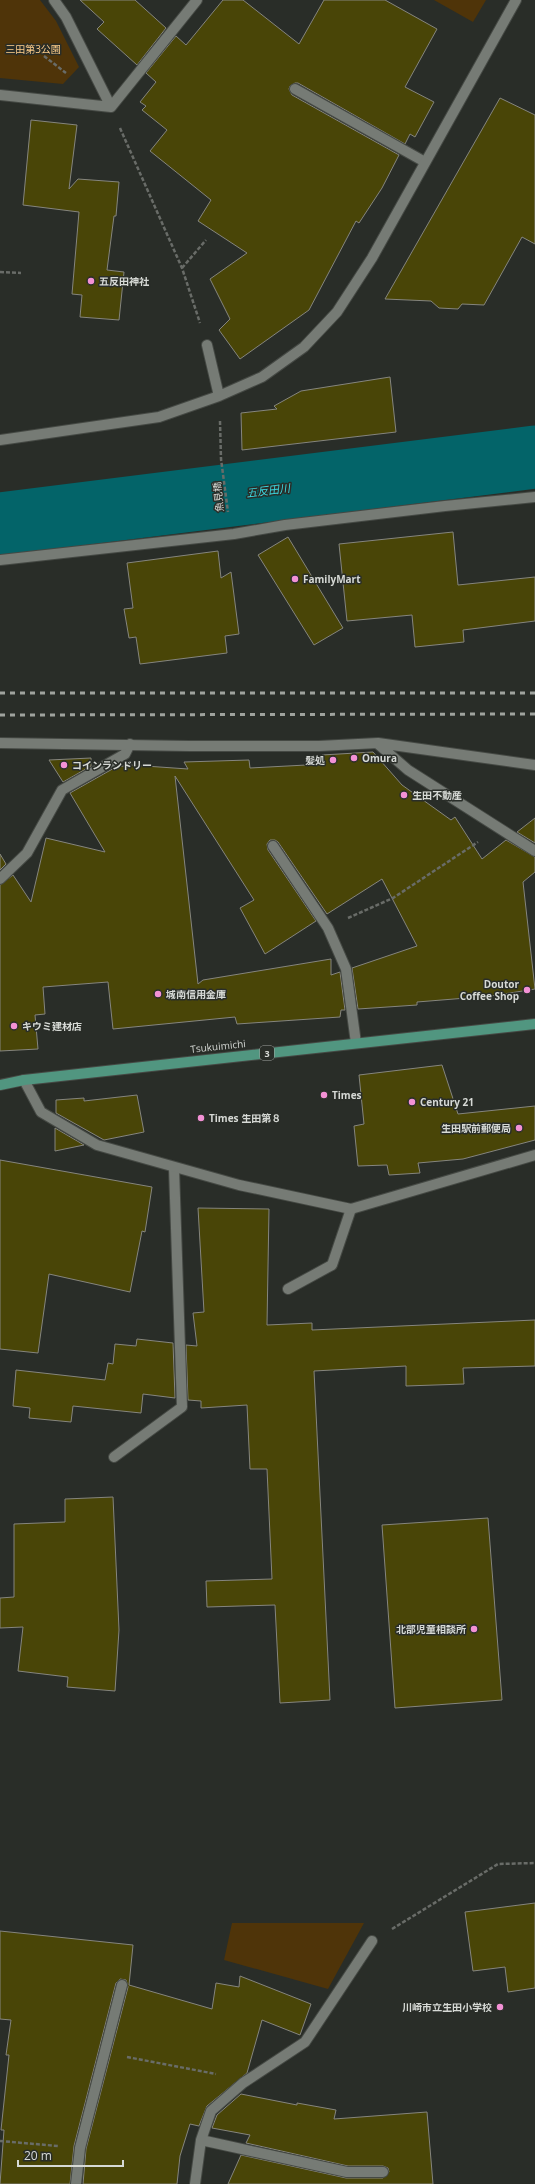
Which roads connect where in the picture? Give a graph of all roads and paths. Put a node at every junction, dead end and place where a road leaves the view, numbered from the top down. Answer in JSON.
{"nodes":[{"id":1,"x":54,"y":0,"type":"edge"},
{"id":2,"x":197,"y":0,"type":"edge"},
{"id":3,"x":516,"y":0,"type":"edge"},
{"id":4,"x":295,"y":89,"type":"dead end"},
{"id":5,"x":0,"y":95,"type":"edge"},
{"id":6,"x":111,"y":107,"type":"junction"},
{"id":7,"x":425,"y":162,"type":"junction"},
{"id":8,"x":206,"y":240,"type":"dead end"},
{"id":9,"x":182,"y":268,"type":"junction"},
{"id":10,"x":0,"y":272,"type":"edge"},
{"id":11,"x":21,"y":273,"type":"dead end"},
{"id":12,"x":207,"y":345,"type":"joint"},
{"id":13,"x":218,"y":396,"type":"junction"},
{"id":14,"x":0,"y":440,"type":"edge"},
{"id":15,"x":535,"y":497,"type":"edge"},
{"id":16,"x":228,"y":514,"type":"dead end"},
{"id":17,"x":0,"y":560,"type":"edge"},
{"id":18,"x":0,"y":743,"type":"edge"},
{"id":19,"x":130,"y":744,"type":"junction"},
{"id":20,"x":378,"y":744,"type":"junction"},
{"id":21,"x":535,"y":765,"type":"edge"},
{"id":22,"x":499,"y":829,"type":"junction"},
{"id":23,"x":273,"y":846,"type":"dead end"},
{"id":24,"x":535,"y":851,"type":"edge"},
{"id":25,"x":0,"y":879,"type":"edge"},
{"id":26,"x":328,"y":928,"type":"junction"},
{"id":27,"x":535,"y":1024,"type":"edge"},
{"id":28,"x":356,"y":1043,"type":"junction"},
{"id":29,"x":24,"y":1080,"type":"junction"},
{"id":30,"x":0,"y":1085,"type":"edge"},
{"id":31,"x":535,"y":1155,"type":"edge"},
{"id":32,"x":174,"y":1168,"type":"junction"},
{"id":33,"x":351,"y":1210,"type":"junction"},
{"id":34,"x":288,"y":1289,"type":"dead end"},
{"id":35,"x":114,"y":1457,"type":"dead end"},
{"id":36,"x":535,"y":1863,"type":"edge"},
{"id":37,"x":372,"y":1941,"type":"joint"},
{"id":38,"x":122,"y":1985,"type":"dead end"},
{"id":39,"x":104,"y":2053,"type":"junction"},
{"id":40,"x":244,"y":2083,"type":"junction"},
{"id":41,"x":201,"y":2140,"type":"junction"},
{"id":42,"x":0,"y":2141,"type":"edge"},
{"id":43,"x":80,"y":2148,"type":"junction"},
{"id":44,"x":383,"y":2172,"type":"dead end"},
{"id":45,"x":76,"y":2184,"type":"edge"},
{"id":46,"x":195,"y":2184,"type":"edge"}],
"edges":[{"from":1,"to":6,"type":"street"},
{"from":2,"to":6,"type":"street"},
{"from":3,"to":7,"type":"street"},
{"from":4,"to":7,"type":"street"},
{"from":5,"to":6,"type":"street"},
{"from":6,"to":9,"type":"path"},
{"from":7,"to":13,"type":"street"},
{"from":8,"to":9,"type":"path"},
{"from":9,"to":12,"type":"path"},
{"from":10,"to":11,"type":"path"},
{"from":12,"to":13,"type":"street"},
{"from":13,"to":14,"type":"street"},
{"from":13,"to":16,"type":"path","name":"魚見橋"},
{"from":15,"to":17,"type":"street"},
{"from":18,"to":19,"type":"street"},
{"from":19,"to":20,"type":"street"},
{"from":19,"to":25,"type":"street"},
{"from":20,"to":21,"type":"street"},
{"from":20,"to":22,"type":"street"},
{"from":22,"to":24,"type":"street"},
{"from":22,"to":26,"type":"path"},
{"from":23,"to":26,"type":"street"},
{"from":26,"to":28,"type":"street"},
{"from":27,"to":28,"type":"main road","name":"Tsukuimichi","number":"3"},
{"from":28,"to":29,"type":"main road","name":"Tsukuimichi","number":"3"},
{"from":29,"to":30,"type":"main road","name":"Tsukuimichi","number":"3"},
{"from":29,"to":32,"type":"street"},
{"from":31,"to":33,"type":"street"},
{"from":32,"to":33,"type":"street"},
{"from":32,"to":35,"type":"street"},
{"from":33,"to":34,"type":"street"},
{"from":36,"to":37,"type":"path"},
{"from":37,"to":40,"type":"street"},
{"from":38,"to":39,"type":"street"},
{"from":39,"to":40,"type":"path"},
{"from":39,"to":43,"type":"street"},
{"from":40,"to":41,"type":"street"},
{"from":41,"to":44,"type":"street"},
{"from":41,"to":46,"type":"street"},
{"from":42,"to":43,"type":"path"},
{"from":43,"to":45,"type":"street"}]}
